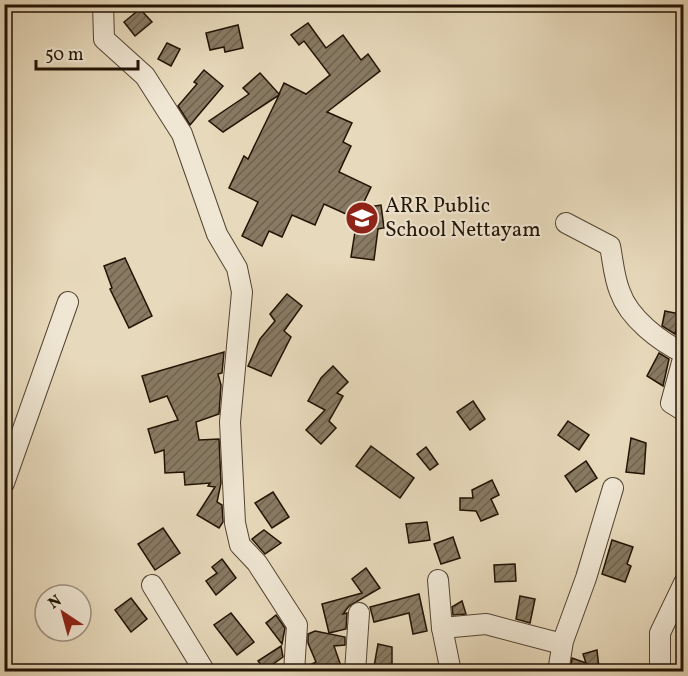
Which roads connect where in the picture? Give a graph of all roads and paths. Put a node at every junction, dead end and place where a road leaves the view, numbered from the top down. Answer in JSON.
{"nodes":[{"id":1,"x":103,"y":4,"type":"edge"},
{"id":2,"x":566,"y":223,"type":"dead end"},
{"id":3,"x":68,"y":303,"type":"dead end"},
{"id":4,"x":684,"y":354,"type":"edge"},
{"id":5,"x":684,"y":411,"type":"edge"},
{"id":6,"x":4,"y":483,"type":"edge"},
{"id":7,"x":613,"y":488,"type":"dead end"},
{"id":8,"x":438,"y":580,"type":"dead end"},
{"id":9,"x":684,"y":583,"type":"edge"},
{"id":10,"x":152,"y":585,"type":"dead end"},
{"id":11,"x":359,"y":613,"type":"dead end"},
{"id":12,"x":442,"y":628,"type":"junction"},
{"id":13,"x":562,"y":644,"type":"junction"},
{"id":14,"x":205,"y":672,"type":"edge"},
{"id":15,"x":294,"y":672,"type":"edge"},
{"id":16,"x":355,"y":672,"type":"edge"},
{"id":17,"x":451,"y":672,"type":"edge"},
{"id":18,"x":558,"y":672,"type":"edge"},
{"id":19,"x":660,"y":672,"type":"edge"}],
"edges":[{"from":1,"to":15,"type":"street"},
{"from":2,"to":4,"type":"street"},
{"from":3,"to":6,"type":"street"},
{"from":4,"to":5,"type":"street"},
{"from":7,"to":13,"type":"street"},
{"from":8,"to":12,"type":"street"},
{"from":9,"to":19,"type":"street"},
{"from":10,"to":14,"type":"street"},
{"from":11,"to":16,"type":"street"},
{"from":12,"to":13,"type":"street"},
{"from":12,"to":17,"type":"street"},
{"from":13,"to":18,"type":"street"}]}
